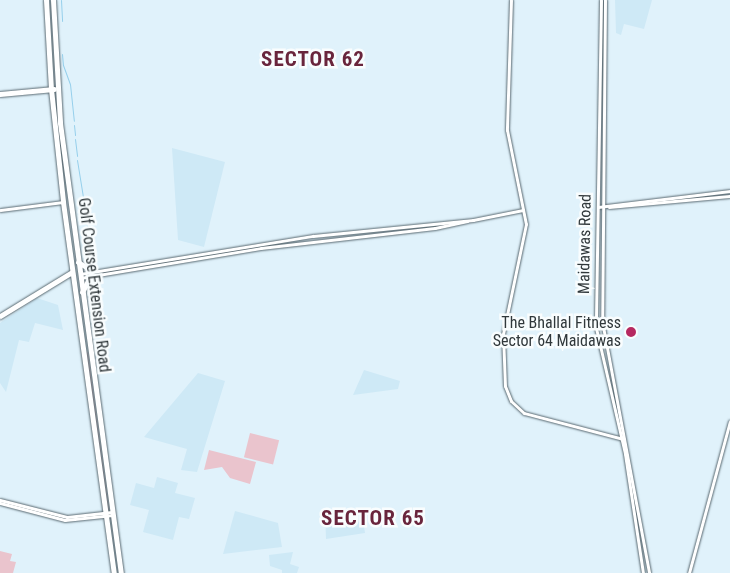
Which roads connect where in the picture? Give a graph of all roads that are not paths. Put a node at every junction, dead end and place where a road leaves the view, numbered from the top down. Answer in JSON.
{"nodes":[{"id":1,"x":46,"y":0,"type":"edge"},
{"id":2,"x":53,"y":0,"type":"edge"},
{"id":3,"x":511,"y":0,"type":"edge"},
{"id":4,"x":601,"y":0,"type":"edge"},
{"id":5,"x":605,"y":0,"type":"edge"},
{"id":6,"x":54,"y":87,"type":"junction"},
{"id":7,"x":0,"y":93,"type":"edge"},
{"id":8,"x":58,"y":124,"type":"junction"},
{"id":9,"x":730,"y":191,"type":"edge"},
{"id":10,"x":730,"y":196,"type":"edge"},
{"id":11,"x":63,"y":202,"type":"junction"},
{"id":12,"x":598,"y":207,"type":"junction"},
{"id":13,"x":604,"y":207,"type":"junction"},
{"id":14,"x":609,"y":207,"type":"junction"},
{"id":15,"x":0,"y":210,"type":"edge"},
{"id":16,"x":523,"y":210,"type":"junction"},
{"id":17,"x":72,"y":213,"type":"junction"},
{"id":18,"x":65,"y":214,"type":"junction"},
{"id":19,"x":467,"y":220,"type":"junction"},
{"id":20,"x":78,"y":262,"type":"junction"},
{"id":21,"x":72,"y":271,"type":"junction"},
{"id":22,"x":91,"y":273,"type":"junction"},
{"id":23,"x":80,"y":276,"type":"junction"},
{"id":24,"x":82,"y":292,"type":"junction"},
{"id":25,"x":83,"y":301,"type":"junction"},
{"id":26,"x":77,"y":302,"type":"junction"},
{"id":27,"x":0,"y":314,"type":"edge"},
{"id":28,"x":86,"y":348,"type":"junction"},
{"id":29,"x":730,"y":421,"type":"edge"},
{"id":30,"x":622,"y":439,"type":"junction"},
{"id":31,"x":627,"y":440,"type":"junction"},
{"id":32,"x":0,"y":502,"type":"edge"},
{"id":33,"x":112,"y":514,"type":"junction"},
{"id":34,"x":105,"y":515,"type":"junction"},
{"id":35,"x":114,"y":573,"type":"edge"},
{"id":36,"x":121,"y":573,"type":"edge"},
{"id":37,"x":643,"y":573,"type":"edge"},
{"id":38,"x":649,"y":573,"type":"edge"},
{"id":39,"x":689,"y":573,"type":"edge"}],
"edges":[{"from":1,"to":6,"type":"main road","name":"Golf Course Extension Road"},
{"from":2,"to":6,"type":"main road","name":"Golf Course Extension Road"},
{"from":3,"to":16,"type":"street"},
{"from":4,"to":12,"type":"street","name":"Maidawas Road"},
{"from":5,"to":13,"type":"street","name":"Maidawas Road"},
{"from":6,"to":7,"type":"main road"},
{"from":6,"to":8,"type":"main road","name":"Golf Course Extension Road"},
{"from":8,"to":11,"type":"main road","name":"Golf Course Extension Road"},
{"from":8,"to":17,"type":"main road","name":"Golf Course Extension Road"},
{"from":9,"to":14,"type":"street"},
{"from":10,"to":14,"type":"street"},
{"from":11,"to":15,"type":"street"},
{"from":11,"to":18,"type":"main road","name":"Golf Course Extension Road"},
{"from":12,"to":13,"type":"street"},
{"from":12,"to":30,"type":"street","name":"Maidawas Road"},
{"from":13,"to":14,"type":"street"},
{"from":13,"to":31,"type":"street","name":"Maidawas Road"},
{"from":16,"to":19,"type":"street"},
{"from":16,"to":30,"type":"street"},
{"from":17,"to":18,"type":"main road"},
{"from":17,"to":20,"type":"main road","name":"Golf Course Extension Road"},
{"from":18,"to":21,"type":"main road","name":"Golf Course Extension Road"},
{"from":19,"to":22,"type":"street"},
{"from":19,"to":22,"type":"street"},
{"from":20,"to":22,"type":"main road"},
{"from":20,"to":23,"type":"main road","name":"Golf Course Extension Road"},
{"from":21,"to":26,"type":"main road","name":"Golf Course Extension Road"},
{"from":21,"to":27,"type":"main road"},
{"from":22,"to":23,"type":"street"},
{"from":22,"to":24,"type":"main road"},
{"from":23,"to":24,"type":"main road","name":"Golf Course Extension Road"},
{"from":24,"to":25,"type":"main road","name":"Golf Course Extension Road"},
{"from":25,"to":26,"type":"main road"},
{"from":25,"to":28,"type":"main road","name":"Golf Course Extension Road"},
{"from":26,"to":28,"type":"main road","name":"Golf Course Extension Road"},
{"from":28,"to":33,"type":"main road","name":"Golf Course Extension Road"},
{"from":28,"to":34,"type":"main road","name":"Golf Course Extension Road"},
{"from":29,"to":39,"type":"street"},
{"from":30,"to":31,"type":"street"},
{"from":30,"to":37,"type":"street","name":"Maidawas Road"},
{"from":31,"to":38,"type":"street","name":"Maidawas Road"},
{"from":32,"to":34,"type":"street"},
{"from":33,"to":34,"type":"street"},
{"from":33,"to":36,"type":"main road","name":"Golf Course Extension Road"},
{"from":34,"to":35,"type":"main road","name":"Golf Course Extension Road"}]}
